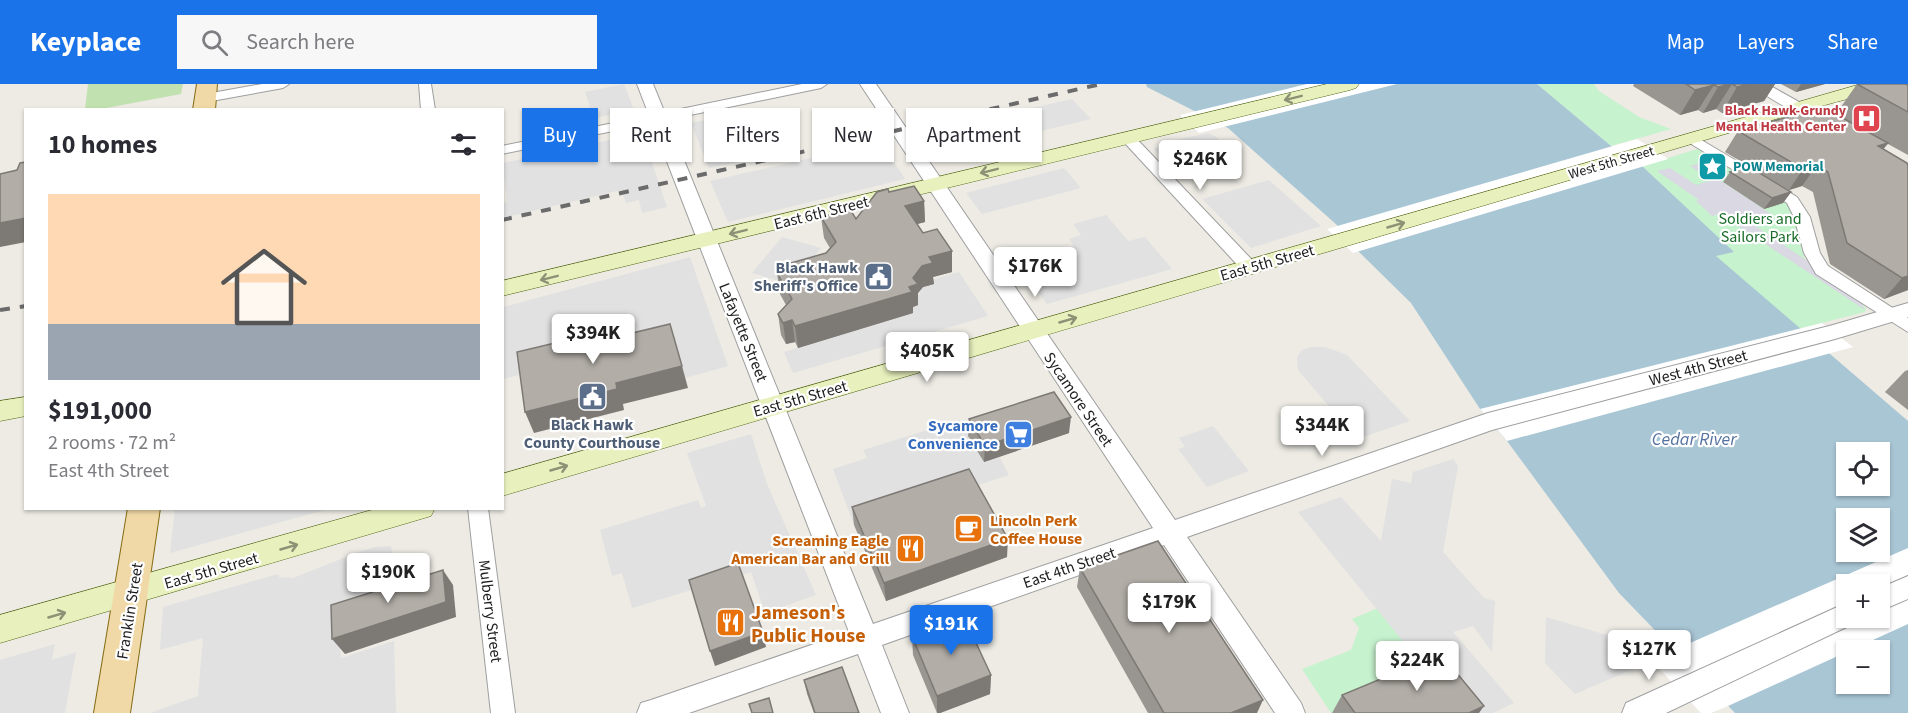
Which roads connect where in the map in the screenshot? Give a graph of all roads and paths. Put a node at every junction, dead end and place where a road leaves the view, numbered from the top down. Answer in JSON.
{"nodes":[{"id":1,"x":283,"y":84,"type":"edge"},
{"id":2,"x":425,"y":84,"type":"edge"},
{"id":3,"x":645,"y":84,"type":"edge"},
{"id":4,"x":821,"y":84,"type":"edge"},
{"id":5,"x":868,"y":84,"type":"edge"},
{"id":6,"x":1350,"y":84,"type":"edge"},
{"id":7,"x":1755,"y":84,"type":"edge"},
{"id":8,"x":1882,"y":84,"type":"edge"},
{"id":9,"x":206,"y":97,"type":"edge"},
{"id":10,"x":1796,"y":107,"type":"junction"},
{"id":11,"x":428,"y":108,"type":"edge"},
{"id":12,"x":654,"y":108,"type":"edge"},
{"id":13,"x":692,"y":111,"type":"edge"},
{"id":14,"x":610,"y":128,"type":"edge"},
{"id":15,"x":1847,"y":136,"type":"edge"},
{"id":16,"x":1127,"y":137,"type":"junction"},
{"id":17,"x":1692,"y":139,"type":"junction"},
{"id":18,"x":504,"y":150,"type":"edge"},
{"id":19,"x":676,"y":162,"type":"edge"},
{"id":20,"x":935,"y":184,"type":"junction"},
{"id":21,"x":707,"y":240,"type":"junction"},
{"id":22,"x":1340,"y":241,"type":"joint"},
{"id":23,"x":1249,"y":267,"type":"junction"},
{"id":24,"x":504,"y":289,"type":"edge"},
{"id":25,"x":1902,"y":317,"type":"edge"},
{"id":26,"x":1033,"y":330,"type":"junction"},
{"id":27,"x":24,"y":406,"type":"edge"},
{"id":28,"x":773,"y":406,"type":"junction"},
{"id":29,"x":0,"y":411,"type":"edge"},
{"id":30,"x":1488,"y":422,"type":"joint"},
{"id":31,"x":504,"y":484,"type":"edge"},
{"id":32,"x":144,"y":510,"type":"edge"},
{"id":33,"x":414,"y":510,"type":"edge"},
{"id":34,"x":478,"y":510,"type":"edge"},
{"id":35,"x":1169,"y":532,"type":"junction"},
{"id":36,"x":1908,"y":587,"type":"edge"},
{"id":37,"x":132,"y":593,"type":"junction"},
{"id":38,"x":1890,"y":595,"type":"edge"},
{"id":39,"x":1836,"y":620,"type":"edge"},
{"id":40,"x":0,"y":629,"type":"edge"},
{"id":41,"x":866,"y":638,"type":"junction"},
{"id":42,"x":112,"y":713,"type":"edge"},
{"id":43,"x":503,"y":713,"type":"edge"},
{"id":44,"x":651,"y":713,"type":"edge"},
{"id":45,"x":896,"y":713,"type":"edge"},
{"id":46,"x":1291,"y":713,"type":"edge"},
{"id":47,"x":1636,"y":713,"type":"edge"}],
"edges":[{"from":1,"to":9,"type":"street"},
{"from":2,"to":11,"type":"street"},
{"from":3,"to":12,"type":"street","name":"Lafayette Street"},
{"from":4,"to":13,"type":"street"},
{"from":5,"to":20,"type":"street","name":"Sycamore Street"},
{"from":6,"to":16,"type":"main road","name":"East 6th Street","one_way":true},
{"from":7,"to":10,"type":"street"},
{"from":8,"to":10,"type":"main road","name":"West 5th Street"},
{"from":10,"to":15,"type":"street"},
{"from":10,"to":17,"type":"main road","name":"West 5th Street"},
{"from":14,"to":18,"type":"street"},
{"from":16,"to":20,"type":"main road","name":"East 6th Street","one_way":true},
{"from":16,"to":23,"type":"street"},
{"from":22,"to":17,"type":"main road","name":"West 5th Street","one_way":true},
{"from":17,"to":25,"type":"street"},
{"from":19,"to":21,"type":"street","name":"Lafayette Street"},
{"from":20,"to":21,"type":"main road","name":"East 6th Street","one_way":true},
{"from":20,"to":26,"type":"street","name":"Sycamore Street"},
{"from":21,"to":24,"type":"main road","name":"East 6th Street","one_way":true},
{"from":21,"to":28,"type":"street","name":"Lafayette Street"},
{"from":22,"to":23,"type":"main road","name":"East 5th Street"},
{"from":26,"to":23,"type":"main road","name":"East 5th Street","one_way":true},
{"from":25,"to":30,"type":"street","name":"West 4th Street"},
{"from":26,"to":28,"type":"main road","name":"East 5th Street"},
{"from":26,"to":35,"type":"street","name":"Sycamore Street"},
{"from":27,"to":29,"type":"main road"},
{"from":31,"to":28,"type":"main road","name":"East 5th Street","one_way":true},
{"from":28,"to":41,"type":"street","name":"Lafayette Street"},
{"from":30,"to":35,"type":"street","name":"East 4th Street"},
{"from":32,"to":37,"type":"main road","name":"Franklin Street"},
{"from":37,"to":33,"type":"main road","name":"East 5th Street","one_way":true},
{"from":34,"to":43,"type":"street","name":"Mulberry Street"},
{"from":35,"to":41,"type":"street","name":"East 4th Street"},
{"from":35,"to":46,"type":"street","name":"Sycamore Street"},
{"from":36,"to":38,"type":"street"},
{"from":40,"to":37,"type":"main road","name":"East 5th Street","one_way":true},
{"from":37,"to":42,"type":"main road","name":"Franklin Street"},
{"from":39,"to":47,"type":"street"},
{"from":41,"to":44,"type":"street","name":"East 4th Street"},
{"from":41,"to":45,"type":"street","name":"Lafayette Street"}]}
